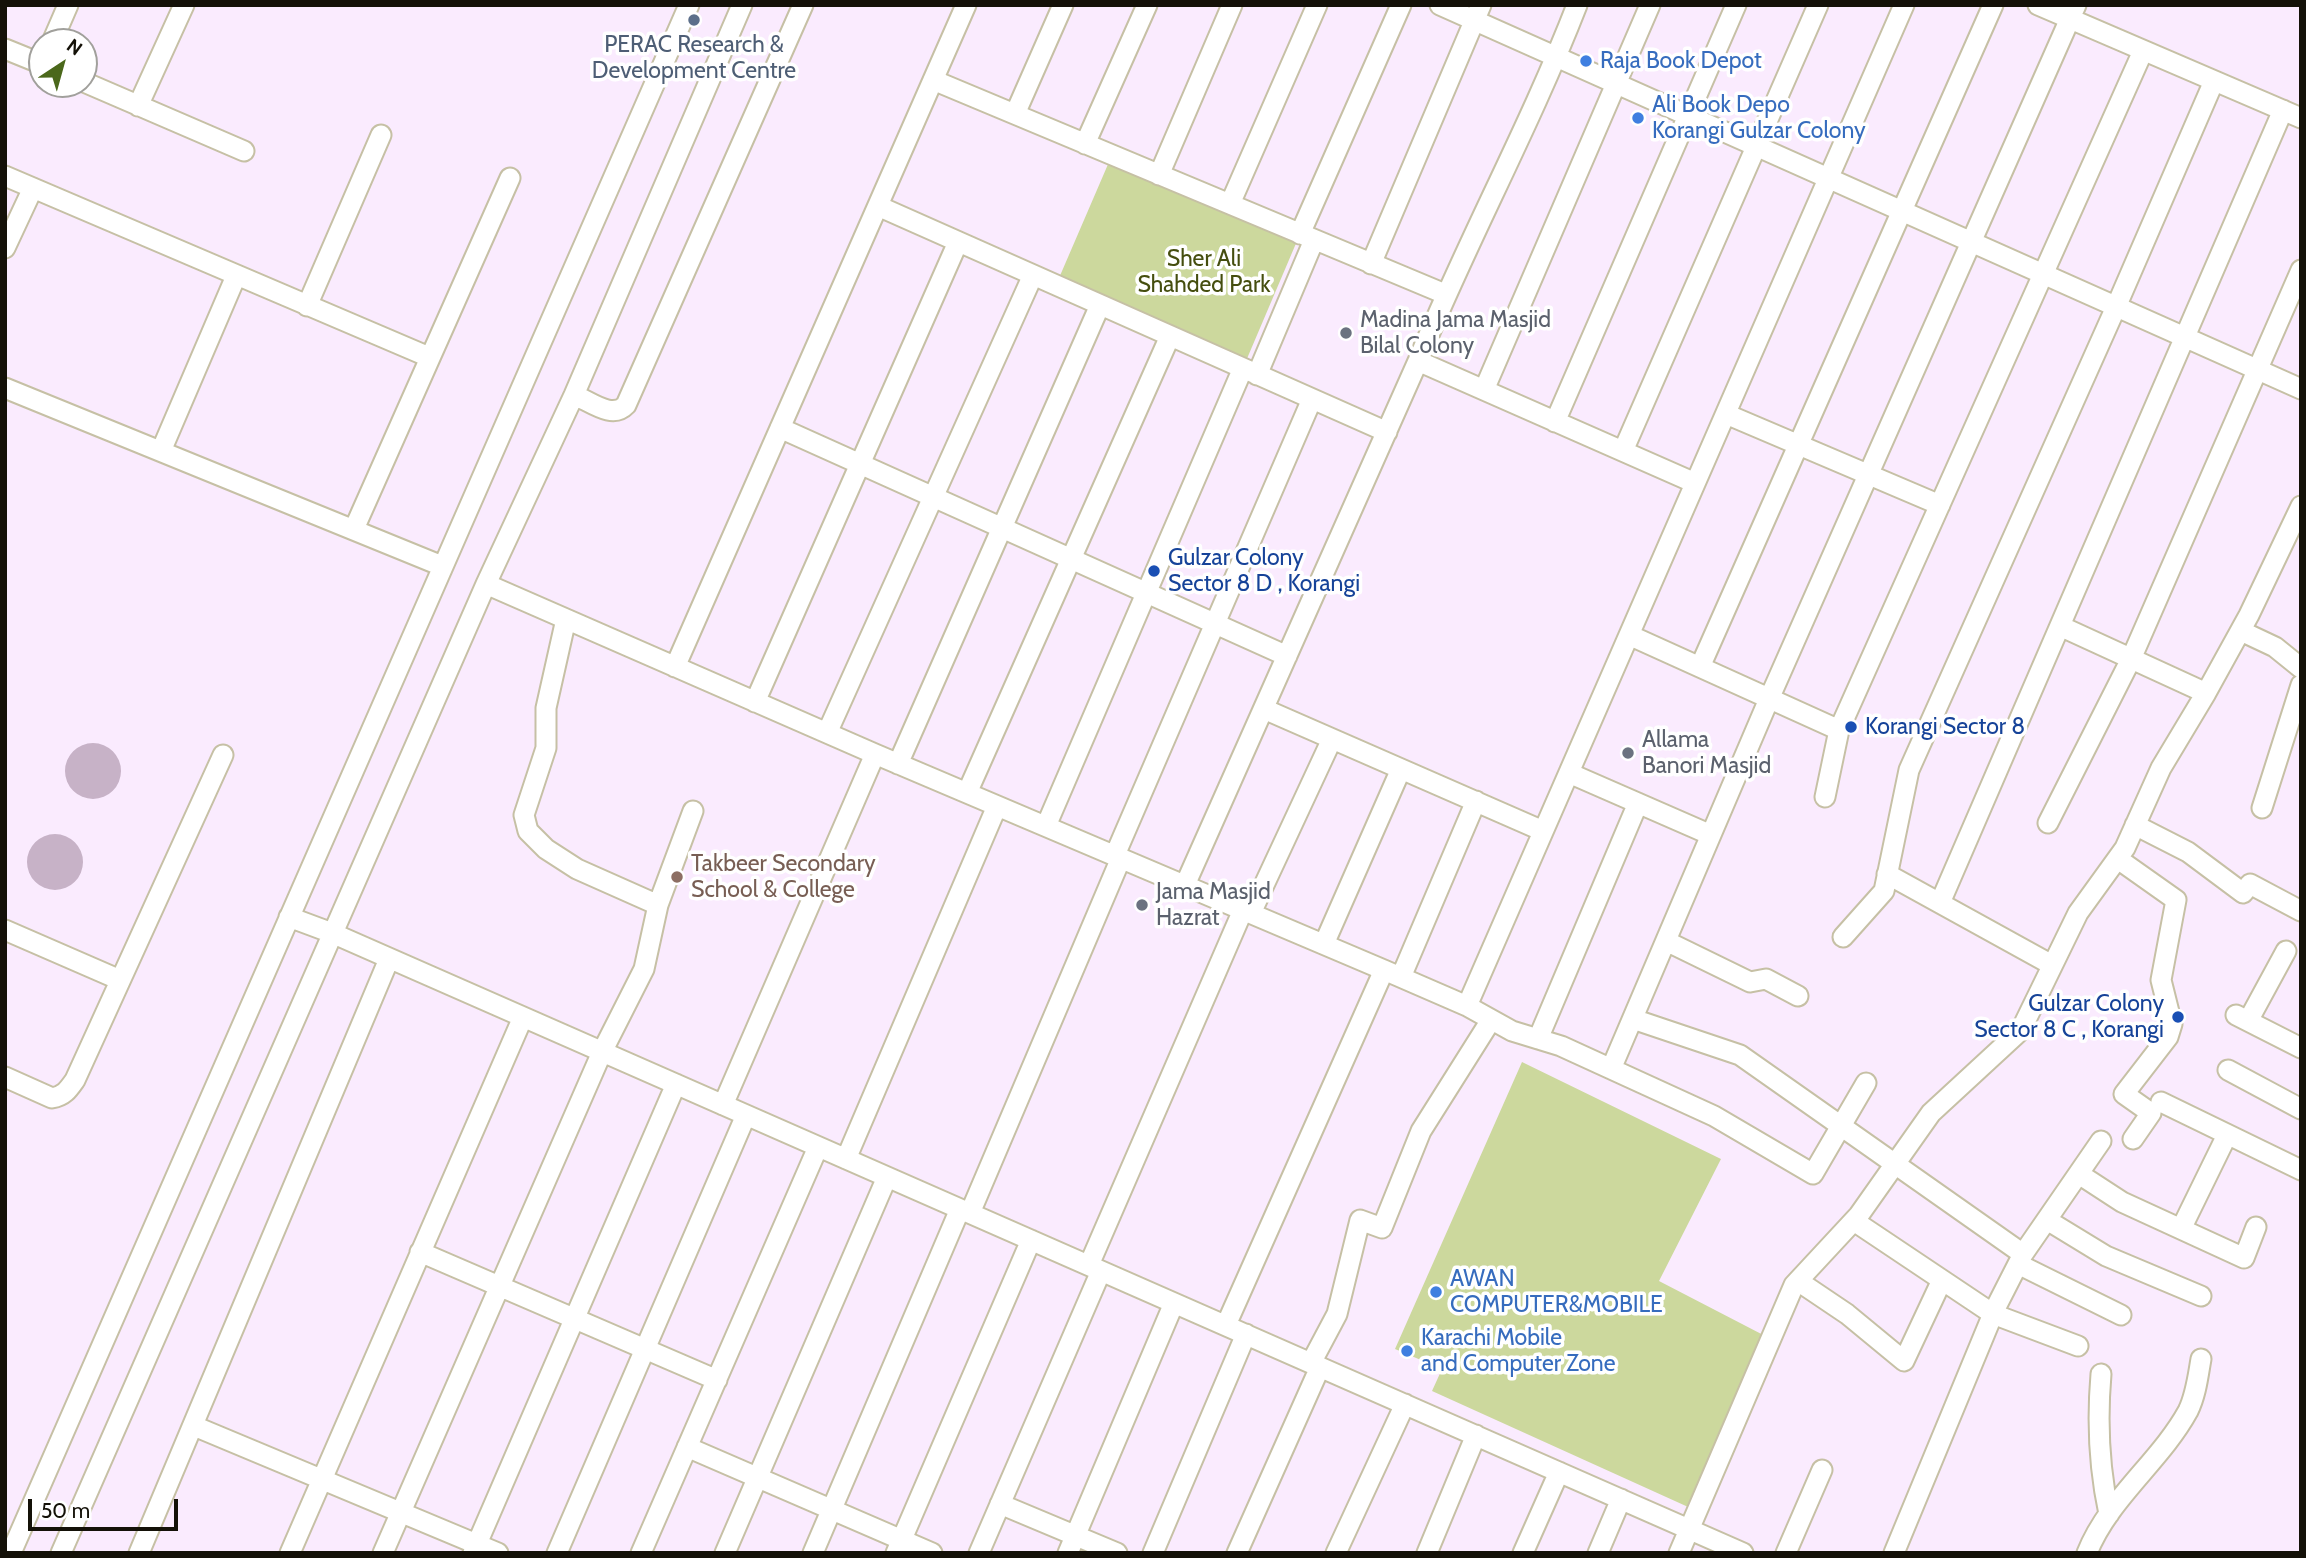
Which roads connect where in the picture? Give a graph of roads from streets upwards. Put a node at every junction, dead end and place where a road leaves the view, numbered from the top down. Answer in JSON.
{"nodes":[{"id":1,"x":68,"y":5,"type":"edge"},
{"id":2,"x":184,"y":5,"type":"edge"},
{"id":3,"x":689,"y":5,"type":"edge"},
{"id":4,"x":742,"y":5,"type":"edge"},
{"id":5,"x":803,"y":5,"type":"edge"},
{"id":6,"x":966,"y":5,"type":"edge"},
{"id":7,"x":1063,"y":5,"type":"edge"},
{"id":8,"x":1147,"y":5,"type":"edge"},
{"id":9,"x":1232,"y":5,"type":"edge"},
{"id":10,"x":1317,"y":5,"type":"edge"},
{"id":11,"x":1401,"y":5,"type":"edge"},
{"id":12,"x":1440,"y":5,"type":"edge"},
{"id":13,"x":1577,"y":5,"type":"edge"},
{"id":14,"x":1650,"y":5,"type":"edge"},
{"id":15,"x":1736,"y":5,"type":"edge"},
{"id":16,"x":1818,"y":5,"type":"edge"},
{"id":17,"x":1904,"y":5,"type":"edge"},
{"id":18,"x":1993,"y":5,"type":"edge"},
{"id":19,"x":2038,"y":5,"type":"edge"},
{"id":20,"x":2073,"y":12,"type":"edge"},
{"id":21,"x":1478,"y":13,"type":"edge"},
{"id":22,"x":58,"y":28,"type":"edge"},
{"id":23,"x":5,"y":49,"type":"edge"},
{"id":24,"x":2143,"y":51,"type":"junction"},
{"id":25,"x":28,"y":58,"type":"edge"},
{"id":26,"x":1556,"y":59,"type":"junction"},
{"id":27,"x":933,"y":80,"type":"junction"},
{"id":28,"x":2214,"y":80,"type":"junction"},
{"id":29,"x":1615,"y":85,"type":"junction"},
{"id":30,"x":98,"y":88,"type":"edge"},
{"id":31,"x":138,"y":106,"type":"junction"},
{"id":32,"x":1015,"y":114,"type":"junction"},
{"id":33,"x":2292,"y":114,"type":"edge"},
{"id":34,"x":1687,"y":117,"type":"junction"},
{"id":35,"x":381,"y":135,"type":"dead end"},
{"id":36,"x":1085,"y":144,"type":"junction"},
{"id":37,"x":1754,"y":146,"type":"junction"},
{"id":38,"x":244,"y":151,"type":"dead end"},
{"id":39,"x":1159,"y":175,"type":"junction"},
{"id":40,"x":5,"y":176,"type":"edge"},
{"id":41,"x":510,"y":178,"type":"dead end"},
{"id":42,"x":1828,"y":179,"type":"junction"},
{"id":43,"x":33,"y":188,"type":"junction"},
{"id":44,"x":1230,"y":204,"type":"junction"},
{"id":45,"x":878,"y":206,"type":"junction"},
{"id":46,"x":1900,"y":211,"type":"junction"},
{"id":47,"x":1307,"y":237,"type":"junction"},
{"id":48,"x":958,"y":242,"type":"junction"},
{"id":49,"x":1972,"y":243,"type":"junction"},
{"id":50,"x":5,"y":248,"type":"edge"},
{"id":51,"x":1371,"y":264,"type":"junction"},
{"id":52,"x":2301,"y":270,"type":"edge"},
{"id":53,"x":236,"y":275,"type":"junction"},
{"id":54,"x":1033,"y":275,"type":"junction"},
{"id":55,"x":2043,"y":275,"type":"junction"},
{"id":56,"x":1445,"y":294,"type":"junction"},
{"id":57,"x":1100,"y":305,"type":"junction"},
{"id":58,"x":307,"y":306,"type":"junction"},
{"id":59,"x":2116,"y":307,"type":"junction"},
{"id":60,"x":1170,"y":336,"type":"junction"},
{"id":61,"x":2185,"y":337,"type":"junction"},
{"id":62,"x":429,"y":357,"type":"junction"},
{"id":63,"x":1418,"y":361,"type":"junction"},
{"id":64,"x":2258,"y":370,"type":"junction"},
{"id":65,"x":1250,"y":371,"type":"junction"},
{"id":66,"x":5,"y":388,"type":"edge"},
{"id":67,"x":2301,"y":389,"type":"edge"},
{"id":68,"x":1484,"y":390,"type":"junction"},
{"id":69,"x":580,"y":397,"type":"junction"},
{"id":70,"x":1312,"y":399,"type":"junction"},
{"id":71,"x":1726,"y":414,"type":"junction"},
{"id":72,"x":1555,"y":422,"type":"junction"},
{"id":73,"x":780,"y":428,"type":"junction"},
{"id":74,"x":1387,"y":432,"type":"junction"},
{"id":75,"x":1798,"y":444,"type":"junction"},
{"id":76,"x":161,"y":451,"type":"junction"},
{"id":77,"x":1623,"y":451,"type":"junction"},
{"id":78,"x":860,"y":464,"type":"junction"},
{"id":79,"x":1869,"y":474,"type":"junction"},
{"id":80,"x":1695,"y":483,"type":"junction"},
{"id":81,"x":933,"y":497,"type":"junction"},
{"id":82,"x":1940,"y":505,"type":"junction"},
{"id":83,"x":2301,"y":506,"type":"edge"},
{"id":84,"x":1002,"y":528,"type":"junction"},
{"id":85,"x":354,"y":529,"type":"junction"},
{"id":86,"x":1071,"y":559,"type":"junction"},
{"id":87,"x":442,"y":566,"type":"junction"},
{"id":88,"x":486,"y":584,"type":"junction"},
{"id":89,"x":1146,"y":593,"type":"junction"},
{"id":90,"x":566,"y":619,"type":"junction"},
{"id":91,"x":1215,"y":624,"type":"junction"},
{"id":92,"x":2060,"y":626,"type":"junction"},
{"id":93,"x":2241,"y":631,"type":"junction"},
{"id":94,"x":1629,"y":635,"type":"junction"},
{"id":95,"x":1287,"y":656,"type":"junction"},
{"id":96,"x":2131,"y":659,"type":"junction"},
{"id":97,"x":675,"y":667,"type":"junction"},
{"id":98,"x":1700,"y":667,"type":"junction"},
{"id":99,"x":2301,"y":668,"type":"edge"},
{"id":100,"x":2301,"y":685,"type":"edge"},
{"id":101,"x":2206,"y":693,"type":"junction"},
{"id":102,"x":1769,"y":699,"type":"junction"},
{"id":103,"x":755,"y":702,"type":"junction"},
{"id":104,"x":1264,"y":709,"type":"junction"},
{"id":105,"x":1839,"y":730,"type":"junction"},
{"id":106,"x":827,"y":733,"type":"junction"},
{"id":107,"x":1332,"y":739,"type":"junction"},
{"id":108,"x":875,"y":754,"type":"junction"},
{"id":109,"x":223,"y":755,"type":"dead end"},
{"id":110,"x":898,"y":764,"type":"junction"},
{"id":111,"x":1401,"y":769,"type":"junction"},
{"id":112,"x":1569,"y":773,"type":"junction"},
{"id":113,"x":967,"y":793,"type":"junction"},
{"id":114,"x":1825,"y":797,"type":"dead end"},
{"id":115,"x":1476,"y":802,"type":"junction"},
{"id":116,"x":1638,"y":803,"type":"junction"},
{"id":117,"x":997,"y":806,"type":"junction"},
{"id":118,"x":2262,"y":808,"type":"dead end"},
{"id":119,"x":693,"y":811,"type":"dead end"},
{"id":120,"x":2048,"y":823,"type":"dead end"},
{"id":121,"x":2136,"y":825,"type":"junction"},
{"id":122,"x":1046,"y":826,"type":"junction"},
{"id":123,"x":1544,"y":831,"type":"junction"},
{"id":124,"x":1711,"y":835,"type":"junction"},
{"id":125,"x":1118,"y":857,"type":"junction"},
{"id":126,"x":2118,"y":859,"type":"junction"},
{"id":127,"x":1887,"y":874,"type":"junction"},
{"id":128,"x":1185,"y":885,"type":"junction"},
{"id":129,"x":1940,"y":903,"type":"junction"},
{"id":130,"x":658,"y":905,"type":"junction"},
{"id":131,"x":1247,"y":911,"type":"junction"},
{"id":132,"x":2301,"y":911,"type":"edge"},
{"id":133,"x":289,"y":917,"type":"junction"},
{"id":134,"x":5,"y":930,"type":"edge"},
{"id":135,"x":332,"y":933,"type":"junction"},
{"id":136,"x":1843,"y":937,"type":"dead end"},
{"id":137,"x":1666,"y":941,"type":"junction"},
{"id":138,"x":1324,"y":944,"type":"junction"},
{"id":139,"x":2286,"y":951,"type":"dead end"},
{"id":140,"x":389,"y":958,"type":"junction"},
{"id":141,"x":2052,"y":965,"type":"junction"},
{"id":142,"x":1393,"y":974,"type":"junction"},
{"id":143,"x":120,"y":980,"type":"junction"},
{"id":144,"x":1798,"y":996,"type":"dead end"},
{"id":145,"x":1467,"y":1006,"type":"junction"},
{"id":146,"x":523,"y":1017,"type":"junction"},
{"id":147,"x":1633,"y":1019,"type":"junction"},
{"id":148,"x":1492,"y":1020,"type":"junction"},
{"id":149,"x":1538,"y":1039,"type":"junction"},
{"id":150,"x":2301,"y":1048,"type":"edge"},
{"id":151,"x":602,"y":1052,"type":"junction"},
{"id":152,"x":1612,"y":1069,"type":"junction"},
{"id":153,"x":2228,"y":1070,"type":"dead end"},
{"id":154,"x":5,"y":1077,"type":"edge"},
{"id":155,"x":1866,"y":1083,"type":"dead end"},
{"id":156,"x":676,"y":1084,"type":"junction"},
{"id":157,"x":2161,"y":1102,"type":"dead end"},
{"id":158,"x":723,"y":1105,"type":"junction"},
{"id":159,"x":2301,"y":1108,"type":"edge"},
{"id":160,"x":746,"y":1115,"type":"junction"},
{"id":161,"x":1840,"y":1126,"type":"junction"},
{"id":162,"x":2227,"y":1135,"type":"junction"},
{"id":163,"x":2133,"y":1139,"type":"dead end"},
{"id":164,"x":2101,"y":1141,"type":"dead end"},
{"id":165,"x":818,"y":1147,"type":"junction"},
{"id":166,"x":846,"y":1159,"type":"junction"},
{"id":167,"x":1895,"y":1164,"type":"junction"},
{"id":168,"x":2301,"y":1170,"type":"edge"},
{"id":169,"x":2079,"y":1174,"type":"junction"},
{"id":170,"x":887,"y":1177,"type":"junction"},
{"id":171,"x":965,"y":1211,"type":"junction"},
{"id":172,"x":2047,"y":1220,"type":"junction"},
{"id":173,"x":1854,"y":1221,"type":"junction"},
{"id":174,"x":2256,"y":1227,"type":"dead end"},
{"id":175,"x":2181,"y":1229,"type":"junction"},
{"id":176,"x":1031,"y":1240,"type":"junction"},
{"id":177,"x":420,"y":1252,"type":"junction"},
{"id":178,"x":2021,"y":1259,"type":"junction"},
{"id":179,"x":1095,"y":1268,"type":"junction"},
{"id":180,"x":1942,"y":1280,"type":"junction"},
{"id":181,"x":1798,"y":1281,"type":"junction"},
{"id":182,"x":499,"y":1286,"type":"junction"},
{"id":183,"x":2202,"y":1296,"type":"dead end"},
{"id":184,"x":1174,"y":1303,"type":"junction"},
{"id":185,"x":1993,"y":1314,"type":"junction"},
{"id":186,"x":2121,"y":1315,"type":"dead end"},
{"id":187,"x":575,"y":1319,"type":"junction"},
{"id":188,"x":1226,"y":1325,"type":"junction"},
{"id":189,"x":1246,"y":1334,"type":"junction"},
{"id":190,"x":2078,"y":1346,"type":"dead end"},
{"id":191,"x":645,"y":1349,"type":"junction"},
{"id":192,"x":2202,"y":1359,"type":"dead end"},
{"id":193,"x":1316,"y":1365,"type":"junction"},
{"id":194,"x":2101,"y":1374,"type":"dead end"},
{"id":195,"x":717,"y":1380,"type":"junction"},
{"id":196,"x":1405,"y":1404,"type":"junction"},
{"id":197,"x":194,"y":1426,"type":"junction"},
{"id":198,"x":1476,"y":1435,"type":"junction"},
{"id":199,"x":687,"y":1447,"type":"junction"},
{"id":200,"x":1822,"y":1470,"type":"dead end"},
{"id":201,"x":1559,"y":1472,"type":"junction"},
{"id":202,"x":757,"y":1477,"type":"junction"},
{"id":203,"x":322,"y":1479,"type":"junction"},
{"id":204,"x":1621,"y":1499,"type":"junction"},
{"id":205,"x":1000,"y":1504,"type":"junction"},
{"id":206,"x":831,"y":1509,"type":"junction"},
{"id":207,"x":400,"y":1512,"type":"junction"},
{"id":208,"x":2109,"y":1514,"type":"junction"},
{"id":209,"x":1689,"y":1529,"type":"junction"},
{"id":210,"x":1072,"y":1544,"type":"edge"},
{"id":211,"x":899,"y":1546,"type":"edge"},
{"id":212,"x":475,"y":1548,"type":"edge"},
{"id":213,"x":11,"y":1553,"type":"edge"},
{"id":214,"x":61,"y":1553,"type":"edge"},
{"id":215,"x":139,"y":1553,"type":"edge"},
{"id":216,"x":290,"y":1553,"type":"edge"},
{"id":217,"x":383,"y":1553,"type":"edge"},
{"id":218,"x":498,"y":1553,"type":"edge"},
{"id":219,"x":557,"y":1553,"type":"edge"},
{"id":220,"x":641,"y":1553,"type":"edge"},
{"id":221,"x":725,"y":1553,"type":"edge"},
{"id":222,"x":813,"y":1553,"type":"edge"},
{"id":223,"x":932,"y":1553,"type":"edge"},
{"id":224,"x":979,"y":1553,"type":"edge"},
{"id":225,"x":1117,"y":1553,"type":"edge"},
{"id":226,"x":1153,"y":1553,"type":"edge"},
{"id":227,"x":1237,"y":1553,"type":"edge"},
{"id":228,"x":1336,"y":1553,"type":"edge"},
{"id":229,"x":1427,"y":1553,"type":"edge"},
{"id":230,"x":1523,"y":1553,"type":"edge"},
{"id":231,"x":1598,"y":1553,"type":"edge"},
{"id":232,"x":1679,"y":1553,"type":"edge"},
{"id":233,"x":1743,"y":1553,"type":"edge"},
{"id":234,"x":1786,"y":1553,"type":"edge"},
{"id":235,"x":1894,"y":1553,"type":"edge"},
{"id":236,"x":2087,"y":1553,"type":"edge"}],
"edges":[{"from":1,"to":22,"type":"street"},
{"from":2,"to":31,"type":"street"},
{"from":3,"to":87,"type":"street"},
{"from":4,"to":69,"type":"street"},
{"from":5,"to":69,"type":"street"},
{"from":6,"to":27,"type":"street"},
{"from":7,"to":32,"type":"street"},
{"from":8,"to":36,"type":"street"},
{"from":9,"to":39,"type":"street"},
{"from":10,"to":44,"type":"street"},
{"from":11,"to":47,"type":"street"},
{"from":12,"to":21,"type":"street"},
{"from":13,"to":26,"type":"street"},
{"from":14,"to":29,"type":"street"},
{"from":15,"to":34,"type":"street"},
{"from":16,"to":37,"type":"street"},
{"from":17,"to":42,"type":"street"},
{"from":18,"to":46,"type":"street"},
{"from":19,"to":20,"type":"street"},
{"from":20,"to":24,"type":"street"},
{"from":20,"to":49,"type":"street"},
{"from":21,"to":26,"type":"street"},
{"from":21,"to":51,"type":"street"},
{"from":23,"to":25,"type":"street"},
{"from":24,"to":28,"type":"street"},
{"from":24,"to":55,"type":"street"},
{"from":26,"to":29,"type":"street"},
{"from":26,"to":56,"type":"street"},
{"from":27,"to":32,"type":"street"},
{"from":27,"to":45,"type":"street"},
{"from":28,"to":33,"type":"street"},
{"from":28,"to":59,"type":"street"},
{"from":29,"to":34,"type":"street"},
{"from":29,"to":68,"type":"street"},
{"from":30,"to":31,"type":"street"},
{"from":31,"to":38,"type":"street"},
{"from":32,"to":36,"type":"street"},
{"from":33,"to":61,"type":"street"},
{"from":34,"to":37,"type":"street"},
{"from":34,"to":72,"type":"street"},
{"from":35,"to":58,"type":"street"},
{"from":36,"to":39,"type":"street"},
{"from":37,"to":42,"type":"street"},
{"from":37,"to":77,"type":"street"},
{"from":39,"to":44,"type":"street"},
{"from":40,"to":43,"type":"street"},
{"from":41,"to":62,"type":"street"},
{"from":42,"to":46,"type":"street"},
{"from":42,"to":71,"type":"street"},
{"from":43,"to":50,"type":"street"},
{"from":43,"to":53,"type":"street"},
{"from":44,"to":47,"type":"street"},
{"from":45,"to":48,"type":"street"},
{"from":45,"to":73,"type":"street"},
{"from":46,"to":49,"type":"street"},
{"from":46,"to":75,"type":"street"},
{"from":47,"to":51,"type":"street"},
{"from":47,"to":65,"type":"street"},
{"from":48,"to":54,"type":"street"},
{"from":48,"to":78,"type":"street"},
{"from":49,"to":55,"type":"street"},
{"from":49,"to":79,"type":"street"},
{"from":51,"to":56,"type":"street"},
{"from":52,"to":64,"type":"street"},
{"from":53,"to":58,"type":"street"},
{"from":53,"to":76,"type":"street"},
{"from":54,"to":57,"type":"street"},
{"from":54,"to":81,"type":"street"},
{"from":55,"to":59,"type":"street"},
{"from":55,"to":82,"type":"street"},
{"from":56,"to":63,"type":"street"},
{"from":57,"to":60,"type":"street"},
{"from":57,"to":84,"type":"street"},
{"from":58,"to":62,"type":"street"},
{"from":59,"to":61,"type":"street"},
{"from":59,"to":127,"type":"street"},
{"from":60,"to":65,"type":"street"},
{"from":60,"to":86,"type":"street"},
{"from":61,"to":64,"type":"street"},
{"from":61,"to":92,"type":"street"},
{"from":62,"to":85,"type":"street"},
{"from":63,"to":68,"type":"street"},
{"from":63,"to":74,"type":"street"},
{"from":64,"to":67,"type":"street"},
{"from":64,"to":96,"type":"street"},
{"from":65,"to":70,"type":"street"},
{"from":65,"to":89,"type":"street"},
{"from":66,"to":76,"type":"street"},
{"from":68,"to":72,"type":"street"},
{"from":69,"to":88,"type":"street"},
{"from":70,"to":74,"type":"street"},
{"from":70,"to":91,"type":"street"},
{"from":71,"to":75,"type":"street"},
{"from":71,"to":80,"type":"street"},
{"from":72,"to":77,"type":"street"},
{"from":73,"to":78,"type":"street"},
{"from":73,"to":97,"type":"street"},
{"from":74,"to":95,"type":"street"},
{"from":75,"to":79,"type":"street"},
{"from":75,"to":98,"type":"street"},
{"from":76,"to":85,"type":"street"},
{"from":77,"to":80,"type":"street"},
{"from":78,"to":81,"type":"street"},
{"from":78,"to":103,"type":"street"},
{"from":79,"to":82,"type":"street"},
{"from":79,"to":102,"type":"street"},
{"from":80,"to":94,"type":"street"},
{"from":81,"to":84,"type":"street"},
{"from":81,"to":106,"type":"street"},
{"from":82,"to":105,"type":"street"},
{"from":83,"to":93,"type":"street"},
{"from":84,"to":86,"type":"street"},
{"from":84,"to":110,"type":"street"},
{"from":85,"to":87,"type":"street"},
{"from":86,"to":89,"type":"street"},
{"from":86,"to":113,"type":"street"},
{"from":87,"to":133,"type":"street"},
{"from":88,"to":90,"type":"street"},
{"from":88,"to":135,"type":"street"},
{"from":89,"to":91,"type":"street"},
{"from":89,"to":122,"type":"street"},
{"from":90,"to":97,"type":"street"},
{"from":90,"to":130,"type":"street"},
{"from":91,"to":95,"type":"street"},
{"from":91,"to":125,"type":"street"},
{"from":92,"to":96,"type":"street"},
{"from":92,"to":129,"type":"street"},
{"from":93,"to":99,"type":"street"},
{"from":93,"to":101,"type":"street"},
{"from":94,"to":98,"type":"street"},
{"from":94,"to":112,"type":"street"},
{"from":95,"to":104,"type":"street"},
{"from":96,"to":101,"type":"street"},
{"from":96,"to":120,"type":"street"},
{"from":97,"to":103,"type":"street"},
{"from":98,"to":102,"type":"street"},
{"from":100,"to":118,"type":"street"},
{"from":101,"to":121,"type":"street"},
{"from":102,"to":105,"type":"street"},
{"from":102,"to":124,"type":"street"},
{"from":103,"to":106,"type":"street"},
{"from":104,"to":107,"type":"street"},
{"from":104,"to":128,"type":"street"},
{"from":105,"to":114,"type":"street"},
{"from":106,"to":108,"type":"street"},
{"from":107,"to":111,"type":"street"},
{"from":107,"to":131,"type":"street"},
{"from":108,"to":110,"type":"street"},
{"from":108,"to":158,"type":"street"},
{"from":109,"to":143,"type":"street"},
{"from":110,"to":113,"type":"street"},
{"from":111,"to":115,"type":"street"},
{"from":111,"to":138,"type":"street"},
{"from":112,"to":116,"type":"street"},
{"from":112,"to":123,"type":"street"},
{"from":113,"to":117,"type":"street"},
{"from":115,"to":123,"type":"street"},
{"from":115,"to":142,"type":"street"},
{"from":116,"to":124,"type":"street"},
{"from":116,"to":149,"type":"street"},
{"from":117,"to":122,"type":"street"},
{"from":117,"to":166,"type":"street"},
{"from":119,"to":130,"type":"street"},
{"from":121,"to":126,"type":"street"},
{"from":121,"to":132,"type":"street"},
{"from":122,"to":125,"type":"street"},
{"from":123,"to":145,"type":"street"},
{"from":124,"to":137,"type":"street"},
{"from":125,"to":128,"type":"street"},
{"from":125,"to":171,"type":"street"},
{"from":126,"to":141,"type":"street"},
{"from":126,"to":163,"type":"street"},
{"from":127,"to":129,"type":"street"},
{"from":127,"to":136,"type":"street"},
{"from":128,"to":131,"type":"street"},
{"from":129,"to":141,"type":"street"},
{"from":130,"to":151,"type":"street"},
{"from":131,"to":138,"type":"street"},
{"from":131,"to":179,"type":"street"},
{"from":133,"to":135,"type":"street"},
{"from":133,"to":213,"type":"street"},
{"from":134,"to":143,"type":"street"},
{"from":135,"to":140,"type":"street"},
{"from":135,"to":214,"type":"street"},
{"from":137,"to":144,"type":"street"},
{"from":137,"to":147,"type":"street"},
{"from":138,"to":142,"type":"street"},
{"from":139,"to":150,"type":"street"},
{"from":140,"to":146,"type":"street"},
{"from":140,"to":197,"type":"street"},
{"from":141,"to":167,"type":"street"},
{"from":142,"to":145,"type":"street"},
{"from":142,"to":188,"type":"street"},
{"from":143,"to":154,"type":"street"},
{"from":145,"to":148,"type":"street"},
{"from":146,"to":151,"type":"street"},
{"from":146,"to":177,"type":"street"},
{"from":147,"to":152,"type":"street"},
{"from":147,"to":161,"type":"street"},
{"from":148,"to":149,"type":"street"},
{"from":148,"to":193,"type":"street"},
{"from":149,"to":152,"type":"street"},
{"from":151,"to":156,"type":"street"},
{"from":151,"to":182,"type":"street"},
{"from":152,"to":161,"type":"street"},
{"from":153,"to":159,"type":"street"},
{"from":155,"to":161,"type":"street"},
{"from":156,"to":158,"type":"street"},
{"from":156,"to":187,"type":"street"},
{"from":157,"to":162,"type":"street"},
{"from":158,"to":160,"type":"street"},
{"from":160,"to":165,"type":"street"},
{"from":160,"to":191,"type":"street"},
{"from":161,"to":167,"type":"street"},
{"from":162,"to":168,"type":"street"},
{"from":162,"to":175,"type":"street"},
{"from":164,"to":169,"type":"street"},
{"from":165,"to":166,"type":"street"},
{"from":165,"to":195,"type":"street"},
{"from":166,"to":170,"type":"street"},
{"from":167,"to":173,"type":"street"},
{"from":167,"to":178,"type":"street"},
{"from":169,"to":172,"type":"street"},
{"from":169,"to":175,"type":"street"},
{"from":170,"to":171,"type":"street"},
{"from":170,"to":202,"type":"street"},
{"from":171,"to":176,"type":"street"},
{"from":171,"to":206,"type":"street"},
{"from":172,"to":178,"type":"street"},
{"from":172,"to":183,"type":"street"},
{"from":173,"to":180,"type":"street"},
{"from":173,"to":181,"type":"street"},
{"from":174,"to":175,"type":"street"},
{"from":176,"to":179,"type":"street"},
{"from":176,"to":211,"type":"street"},
{"from":177,"to":182,"type":"street"},
{"from":177,"to":203,"type":"street"},
{"from":178,"to":185,"type":"street"},
{"from":178,"to":186,"type":"street"},
{"from":179,"to":184,"type":"street"},
{"from":179,"to":205,"type":"street"},
{"from":180,"to":181,"type":"street"},
{"from":180,"to":185,"type":"street"},
{"from":181,"to":209,"type":"street"},
{"from":182,"to":187,"type":"street"},
{"from":182,"to":207,"type":"street"},
{"from":184,"to":188,"type":"street"},
{"from":184,"to":210,"type":"street"},
{"from":185,"to":190,"type":"street"},
{"from":185,"to":235,"type":"street"},
{"from":187,"to":191,"type":"street"},
{"from":187,"to":212,"type":"street"},
{"from":188,"to":189,"type":"street"},
{"from":189,"to":193,"type":"street"},
{"from":189,"to":226,"type":"street"},
{"from":191,"to":195,"type":"street"},
{"from":191,"to":219,"type":"street"},
{"from":192,"to":208,"type":"street"},
{"from":193,"to":196,"type":"street"},
{"from":193,"to":227,"type":"street"},
{"from":194,"to":208,"type":"street"},
{"from":195,"to":199,"type":"street"},
{"from":196,"to":198,"type":"street"},
{"from":196,"to":228,"type":"street"},
{"from":197,"to":203,"type":"street"},
{"from":197,"to":215,"type":"street"},
{"from":198,"to":201,"type":"street"},
{"from":198,"to":229,"type":"street"},
{"from":199,"to":202,"type":"street"},
{"from":199,"to":220,"type":"street"},
{"from":200,"to":234,"type":"street"},
{"from":201,"to":204,"type":"street"},
{"from":201,"to":230,"type":"street"},
{"from":202,"to":206,"type":"street"},
{"from":202,"to":221,"type":"street"},
{"from":203,"to":207,"type":"street"},
{"from":203,"to":216,"type":"street"},
{"from":204,"to":209,"type":"street"},
{"from":204,"to":231,"type":"street"},
{"from":205,"to":210,"type":"street"},
{"from":205,"to":224,"type":"street"},
{"from":206,"to":211,"type":"street"},
{"from":206,"to":222,"type":"street"},
{"from":207,"to":212,"type":"street"},
{"from":207,"to":217,"type":"street"},
{"from":208,"to":236,"type":"street"},
{"from":209,"to":232,"type":"street"},
{"from":209,"to":233,"type":"street"},
{"from":210,"to":225,"type":"street"},
{"from":211,"to":223,"type":"street"},
{"from":212,"to":218,"type":"street"}]}
